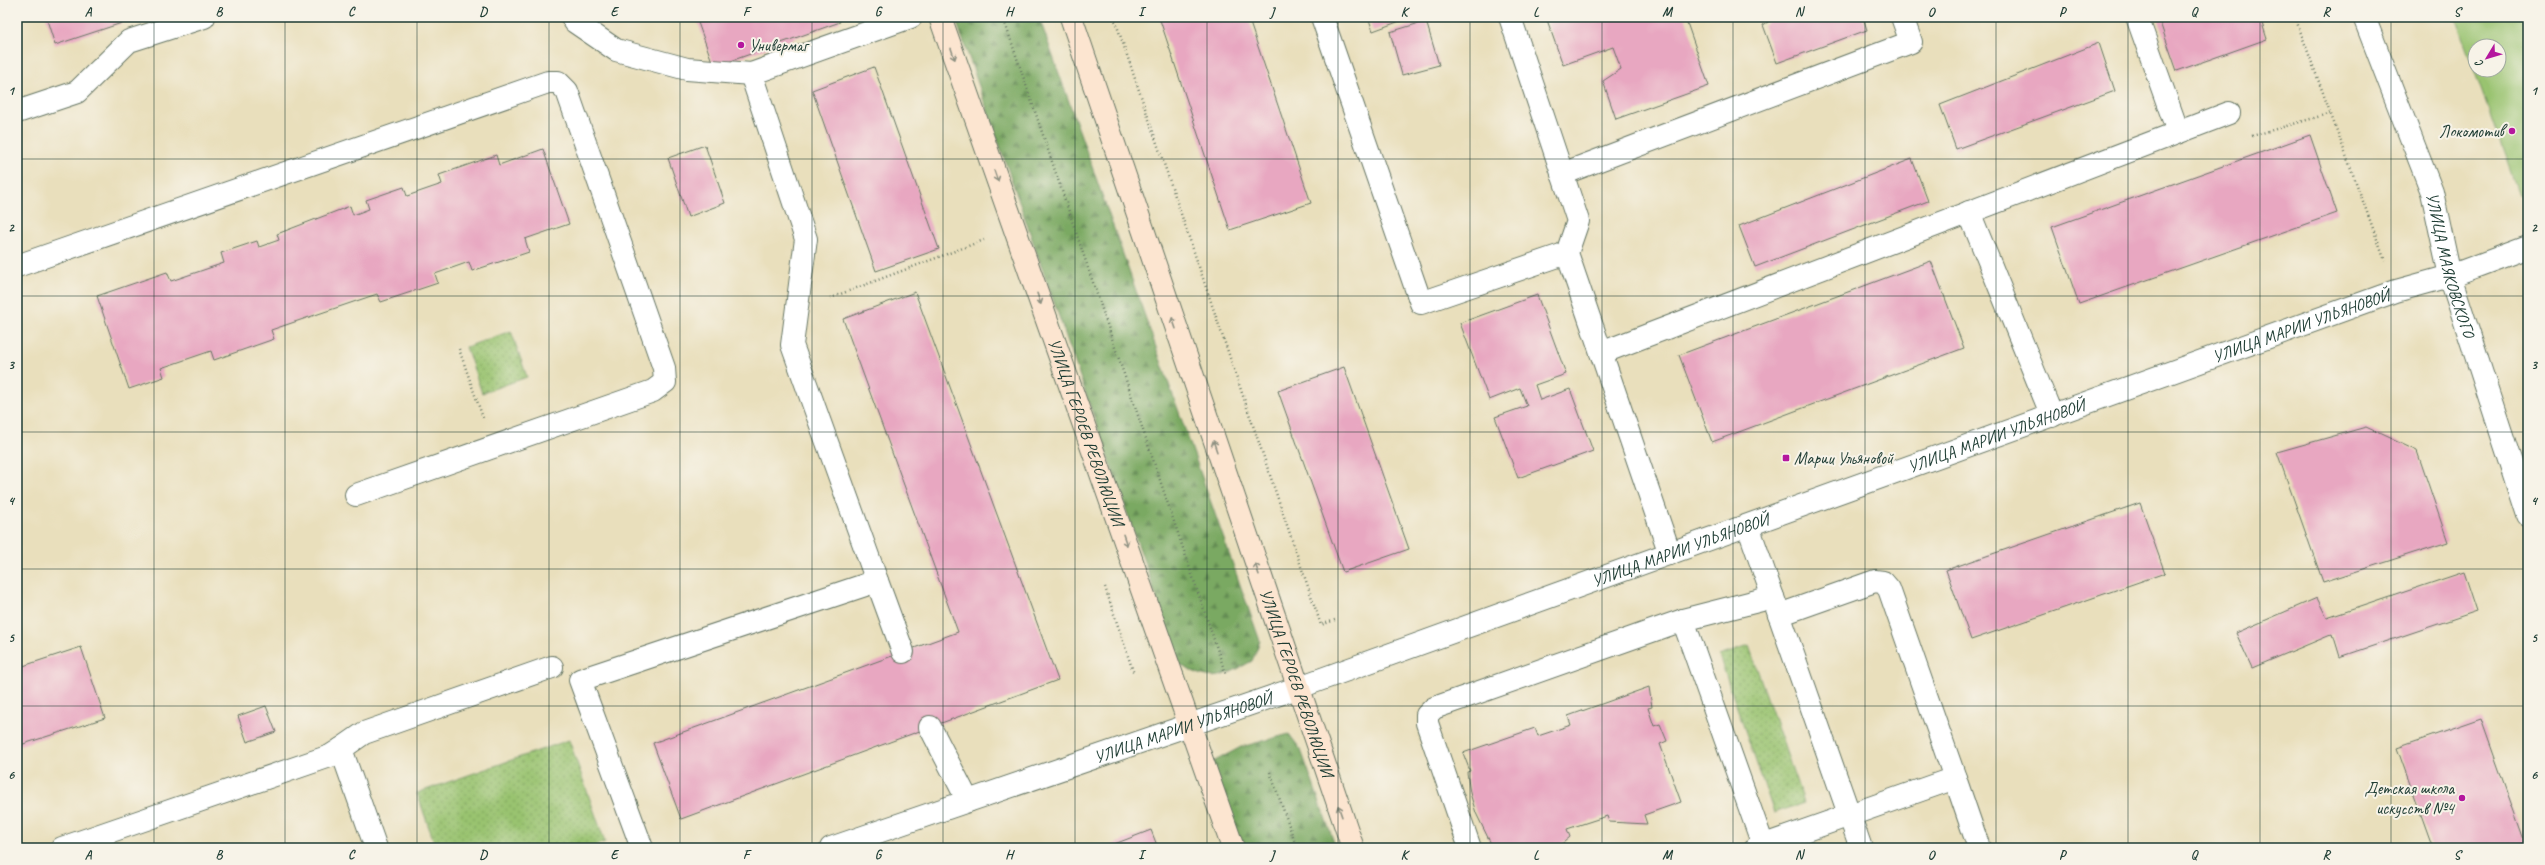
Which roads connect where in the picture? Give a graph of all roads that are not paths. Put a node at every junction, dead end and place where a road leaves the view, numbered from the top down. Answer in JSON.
{"nodes":[{"id":1,"x":204,"y":17,"type":"edge"},
{"id":2,"x":572,"y":17,"type":"edge"},
{"id":3,"x":911,"y":17,"type":"edge"},
{"id":4,"x":940,"y":17,"type":"edge"},
{"id":5,"x":1071,"y":17,"type":"edge"},
{"id":6,"x":1322,"y":17,"type":"edge"},
{"id":7,"x":1510,"y":17,"type":"edge"},
{"id":8,"x":1902,"y":17,"type":"edge"},
{"id":9,"x":2137,"y":17,"type":"edge"},
{"id":10,"x":2364,"y":17,"type":"edge"},
{"id":11,"x":751,"y":74,"type":"junction"},
{"id":12,"x":17,"y":112,"type":"edge"},
{"id":13,"x":2229,"y":113,"type":"road end"},
{"id":14,"x":2178,"y":132,"type":"junction"},
{"id":15,"x":1562,"y":174,"type":"junction"},
{"id":16,"x":1969,"y":212,"type":"junction"},
{"id":17,"x":2528,"y":247,"type":"edge"},
{"id":18,"x":1567,"y":253,"type":"junction"},
{"id":19,"x":17,"y":266,"type":"edge"},
{"id":20,"x":2450,"y":276,"type":"junction"},
{"id":21,"x":1601,"y":353,"type":"junction"},
{"id":22,"x":2052,"y":416,"type":"junction"},
{"id":23,"x":356,"y":495,"type":"dead end"},
{"id":24,"x":2526,"y":503,"type":"edge"},
{"id":25,"x":1748,"y":526,"type":"junction"},
{"id":26,"x":1670,"y":554,"type":"junction"},
{"id":27,"x":877,"y":581,"type":"junction"},
{"id":28,"x":1776,"y":606,"type":"junction"},
{"id":29,"x":1683,"y":620,"type":"junction"},
{"id":30,"x":903,"y":652,"type":"dead end"},
{"id":31,"x":552,"y":667,"type":"dead end"},
{"id":32,"x":1297,"y":688,"type":"junction"},
{"id":33,"x":1190,"y":724,"type":"junction"},
{"id":34,"x":930,"y":727,"type":"dead end"},
{"id":35,"x":341,"y":750,"type":"junction"},
{"id":36,"x":1955,"y":778,"type":"junction"},
{"id":37,"x":968,"y":801,"type":"junction"},
{"id":38,"x":1850,"y":815,"type":"junction"},
{"id":39,"x":1759,"y":847,"type":"edge"},
{"id":40,"x":62,"y":848,"type":"edge"},
{"id":41,"x":376,"y":848,"type":"edge"},
{"id":42,"x":642,"y":848,"type":"edge"},
{"id":43,"x":831,"y":848,"type":"edge"},
{"id":44,"x":1233,"y":848,"type":"edge"},
{"id":45,"x":1353,"y":848,"type":"edge"},
{"id":46,"x":1470,"y":848,"type":"edge"},
{"id":47,"x":1861,"y":848,"type":"edge"},
{"id":48,"x":1979,"y":848,"type":"edge"}],
"edges":[{"from":1,"to":12,"type":"street"},
{"from":2,"to":11,"type":"street"},
{"from":3,"to":11,"type":"street"},
{"from":4,"to":33,"type":"street","name":"УЛИЦА ГЕРОЕВ РЕВОЛЮЦИИ","one_way":true},
{"from":32,"to":5,"type":"street","name":"УЛИЦА ГЕРОЕВ РЕВОЛЮЦИИ","one_way":true},
{"from":6,"to":18,"type":"street"},
{"from":7,"to":15,"type":"street"},
{"from":8,"to":15,"type":"street"},
{"from":9,"to":14,"type":"street"},
{"from":10,"to":20,"type":"street","name":"УЛИЦА МАЯКОВСКОГО"},
{"from":11,"to":27,"type":"street"},
{"from":13,"to":14,"type":"street"},
{"from":14,"to":16,"type":"street"},
{"from":15,"to":18,"type":"street"},
{"from":16,"to":21,"type":"street"},
{"from":16,"to":22,"type":"street"},
{"from":17,"to":20,"type":"street","name":"УЛИЦА МАРИИ УЛЬЯНОВОЙ"},
{"from":18,"to":21,"type":"street"},
{"from":19,"to":23,"type":"street"},
{"from":20,"to":22,"type":"street","name":"УЛИЦА МАРИИ УЛЬЯНОВОЙ"},
{"from":20,"to":24,"type":"street","name":"УЛИЦА МАЯКОВСКОГО"},
{"from":21,"to":26,"type":"street"},
{"from":22,"to":25,"type":"street","name":"УЛИЦА МАРИИ УЛЬЯНОВОЙ"},
{"from":25,"to":26,"type":"street","name":"УЛИЦА МАРИИ УЛЬЯНОВОЙ"},
{"from":25,"to":28,"type":"street"},
{"from":26,"to":32,"type":"street","name":"УЛИЦА МАРИИ УЛЬЯНОВОЙ"},
{"from":27,"to":30,"type":"street"},
{"from":27,"to":42,"type":"street"},
{"from":28,"to":29,"type":"street"},
{"from":28,"to":36,"type":"street"},
{"from":28,"to":38,"type":"street"},
{"from":29,"to":39,"type":"street"},
{"from":29,"to":46,"type":"street"},
{"from":31,"to":35,"type":"street"},
{"from":32,"to":33,"type":"street","name":"УЛИЦА МАРИИ УЛЬЯНОВОЙ"},
{"from":45,"to":32,"type":"street","name":"УЛИЦА ГЕРОЕВ РЕВОЛЮЦИИ","one_way":true},
{"from":33,"to":37,"type":"street","name":"УЛИЦА МАРИИ УЛЬЯНОВОЙ"},
{"from":33,"to":44,"type":"street","name":"УЛИЦА ГЕРОЕВ РЕВОЛЮЦИИ"},
{"from":34,"to":37,"type":"street"},
{"from":35,"to":40,"type":"street"},
{"from":35,"to":41,"type":"street"},
{"from":36,"to":38,"type":"street"},
{"from":36,"to":48,"type":"street"},
{"from":37,"to":43,"type":"street","name":"УЛИЦА МАРИИ УЛЬЯНОВОЙ"},
{"from":38,"to":39,"type":"street"},
{"from":38,"to":47,"type":"street"}]}
